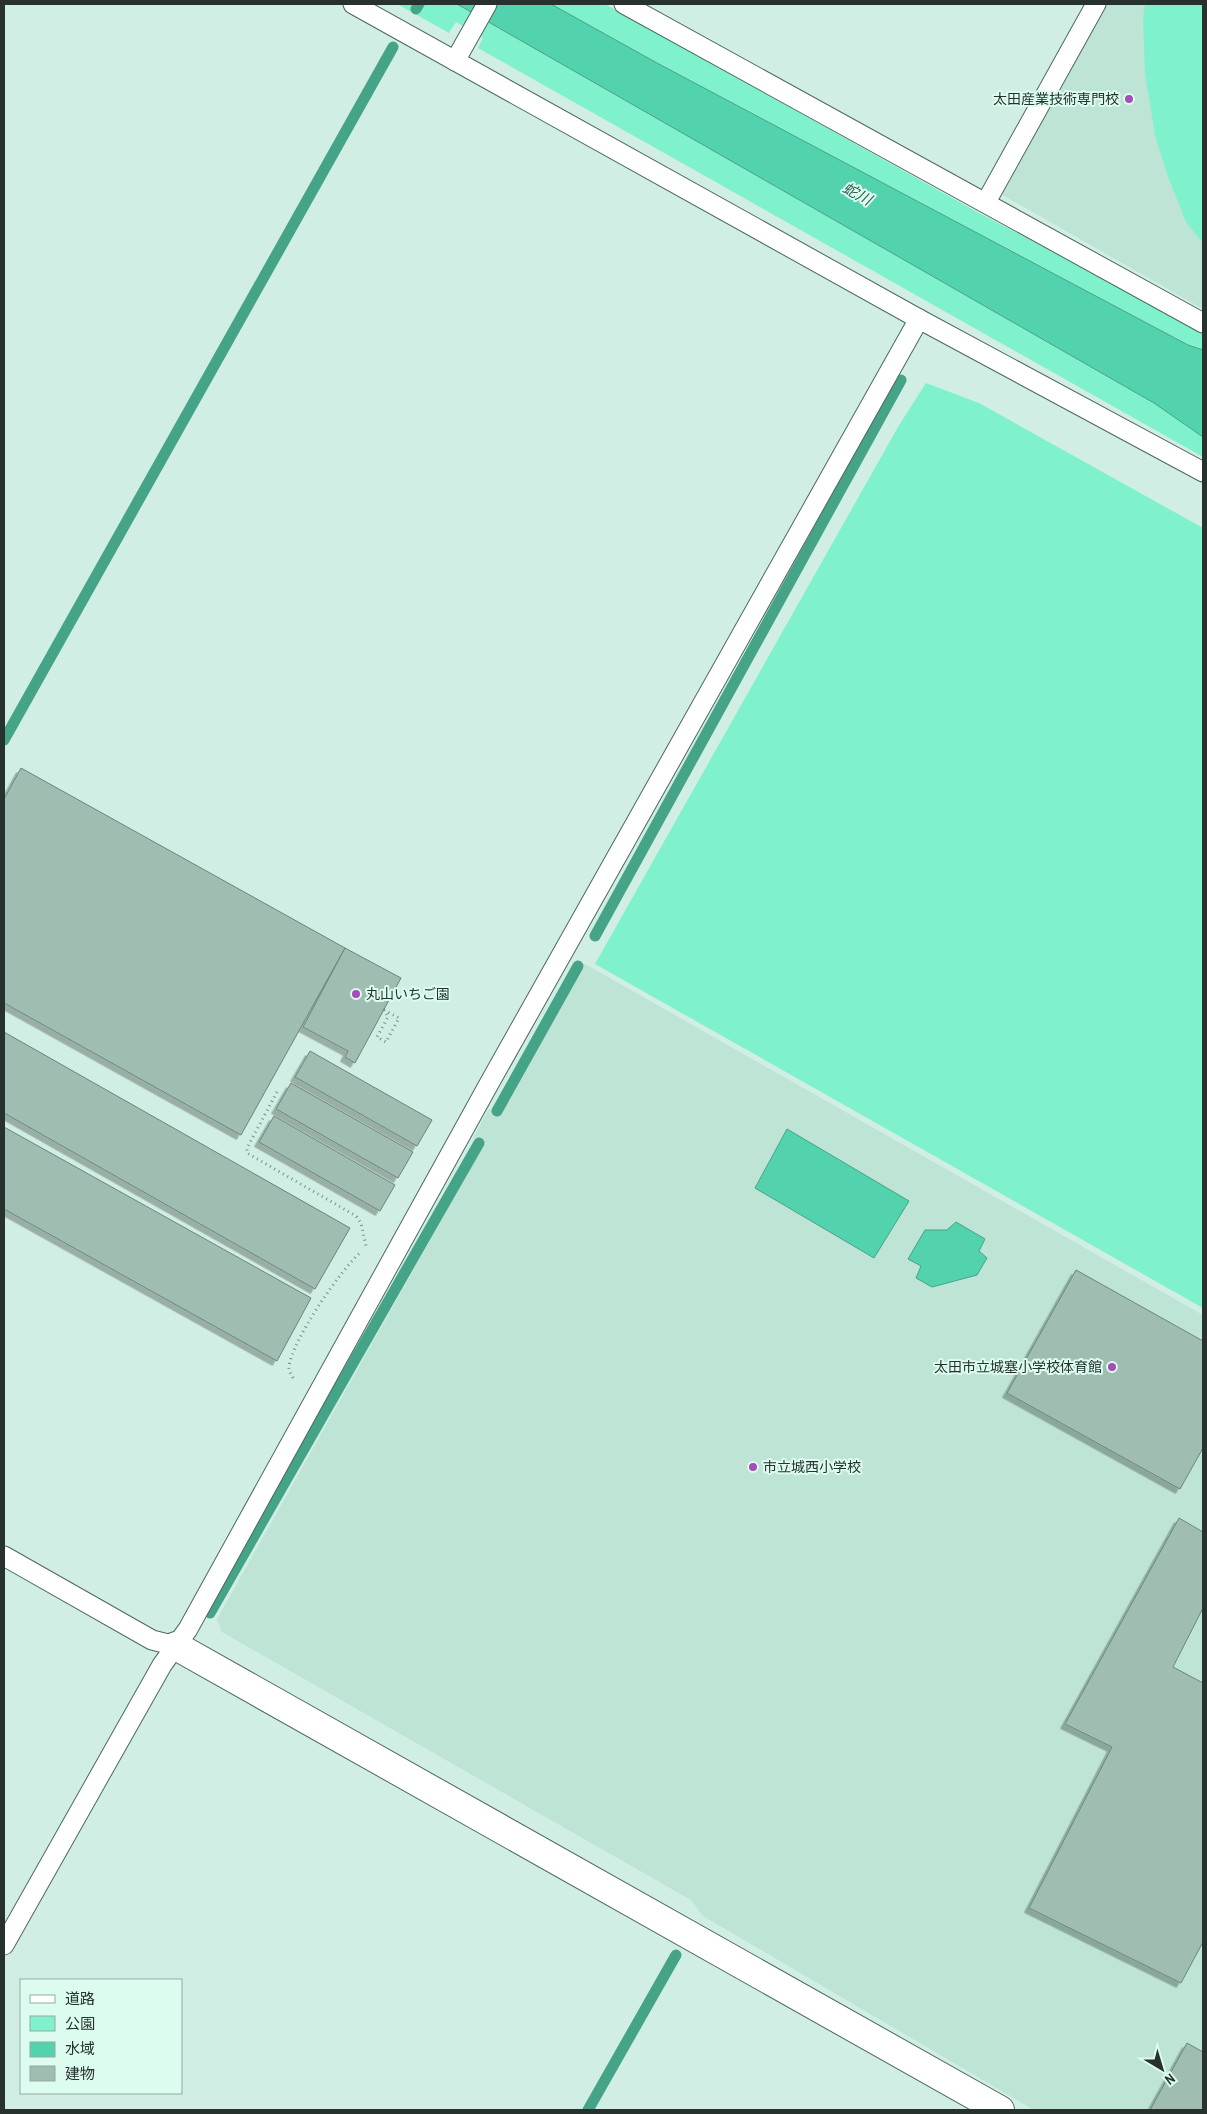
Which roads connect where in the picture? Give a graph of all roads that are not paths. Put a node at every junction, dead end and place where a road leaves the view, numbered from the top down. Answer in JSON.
{"nodes":[{"id":1,"x":353,"y":4,"type":"edge"},
{"id":2,"x":487,"y":4,"type":"edge"},
{"id":3,"x":624,"y":4,"type":"edge"},
{"id":4,"x":1096,"y":4,"type":"edge"},
{"id":5,"x":458,"y":55,"type":"junction"},
{"id":6,"x":986,"y":202,"type":"junction"},
{"id":7,"x":919,"y":319,"type":"junction"},
{"id":8,"x":1203,"y":323,"type":"edge"},
{"id":9,"x":1203,"y":472,"type":"edge"},
{"id":10,"x":4,"y":1556,"type":"edge"},
{"id":11,"x":176,"y":1646,"type":"junction"},
{"id":12,"x":4,"y":1945,"type":"edge"},
{"id":13,"x":1000,"y":2110,"type":"edge"}],
"edges":[{"from":1,"to":5,"type":"lane"},
{"from":2,"to":5,"type":"lane"},
{"from":3,"to":6,"type":"lane"},
{"from":4,"to":6,"type":"lane"},
{"from":5,"to":7,"type":"lane"},
{"from":6,"to":8,"type":"lane"},
{"from":7,"to":9,"type":"lane"},
{"from":7,"to":11,"type":"lane"},
{"from":10,"to":11,"type":"lane"},
{"from":11,"to":12,"type":"lane"},
{"from":11,"to":13,"type":"street"}]}
